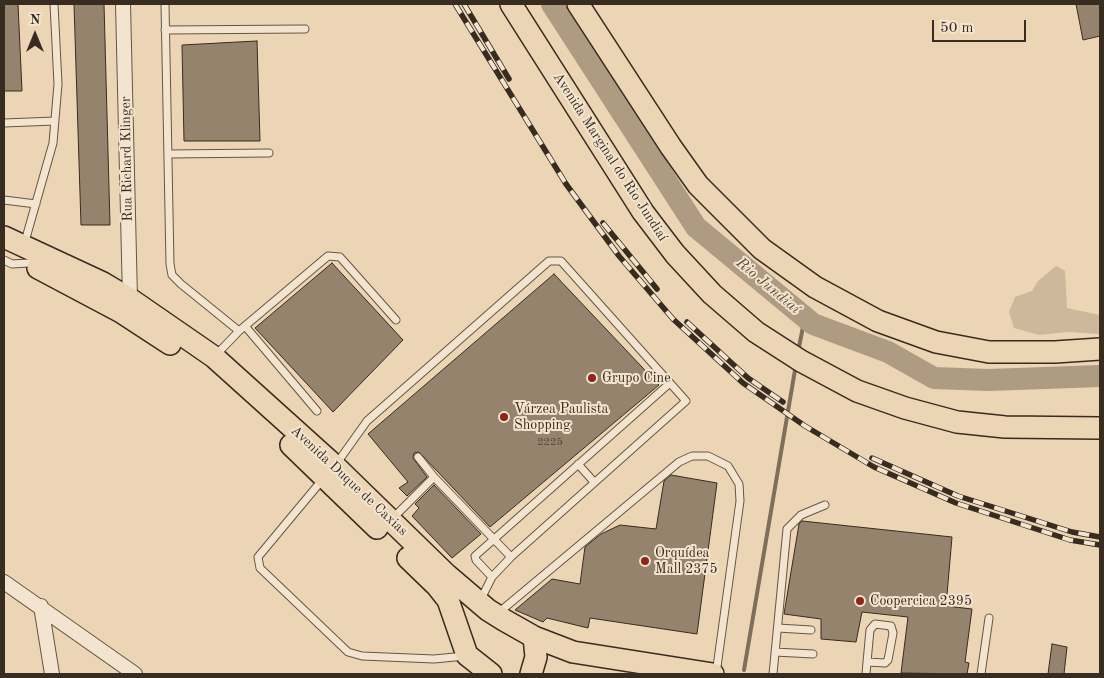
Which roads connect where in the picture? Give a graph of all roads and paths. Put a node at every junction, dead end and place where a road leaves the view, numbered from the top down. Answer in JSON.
{"nodes":[{"id":1,"x":54,"y":4,"type":"edge"},
{"id":2,"x":123,"y":4,"type":"edge"},
{"id":3,"x":165,"y":4,"type":"edge"},
{"id":4,"x":511,"y":4,"type":"edge"},
{"id":5,"x":578,"y":4,"type":"edge"},
{"id":6,"x":305,"y":29,"type":"dead end"},
{"id":7,"x":165,"y":30,"type":"junction"},
{"id":8,"x":55,"y":122,"type":"junction"},
{"id":9,"x":4,"y":123,"type":"edge"},
{"id":10,"x":269,"y":153,"type":"dead end"},
{"id":11,"x":168,"y":154,"type":"junction"},
{"id":12,"x":4,"y":200,"type":"edge"},
{"id":13,"x":36,"y":204,"type":"junction"},
{"id":14,"x":4,"y":237,"type":"edge"},
{"id":15,"x":4,"y":252,"type":"edge"},
{"id":16,"x":26,"y":254,"type":"junction"},
{"id":17,"x":4,"y":260,"type":"edge"},
{"id":18,"x":125,"y":306,"type":"junction"},
{"id":19,"x":396,"y":320,"type":"dead end"},
{"id":20,"x":242,"y":329,"type":"junction"},
{"id":21,"x":1100,"y":349,"type":"edge"},
{"id":22,"x":214,"y":357,"type":"junction"},
{"id":23,"x":670,"y":383,"type":"junction"},
{"id":24,"x":317,"y":411,"type":"dead end"},
{"id":25,"x":1100,"y":428,"type":"edge"},
{"id":26,"x":418,"y":457,"type":"dead end"},
{"id":27,"x":578,"y":464,"type":"junction"},
{"id":28,"x":330,"y":471,"type":"junction"},
{"id":29,"x":434,"y":477,"type":"junction"},
{"id":30,"x":594,"y":482,"type":"junction"},
{"id":31,"x":824,"y":505,"type":"dead end"},
{"id":32,"x":391,"y":520,"type":"junction"},
{"id":33,"x":494,"y":539,"type":"junction"},
{"id":34,"x":512,"y":557,"type":"junction"},
{"id":35,"x":492,"y":577,"type":"junction"},
{"id":36,"x":4,"y":582,"type":"edge"},
{"id":37,"x":41,"y":606,"type":"junction"},
{"id":38,"x":487,"y":609,"type":"junction"},
{"id":39,"x":989,"y":618,"type":"dead end"},
{"id":40,"x":778,"y":628,"type":"junction"},
{"id":41,"x":811,"y":630,"type":"dead end"},
{"id":42,"x":460,"y":634,"type":"junction"},
{"id":43,"x":534,"y":637,"type":"junction"},
{"id":44,"x":775,"y":652,"type":"junction"},
{"id":45,"x":813,"y":654,"type":"dead end"},
{"id":46,"x":867,"y":662,"type":"junction"},
{"id":47,"x":470,"y":665,"type":"edge"},
{"id":48,"x":52,"y":674,"type":"edge"},
{"id":49,"x":135,"y":674,"type":"edge"},
{"id":50,"x":491,"y":674,"type":"edge"},
{"id":51,"x":531,"y":674,"type":"edge"},
{"id":52,"x":714,"y":674,"type":"edge"},
{"id":53,"x":773,"y":674,"type":"edge"},
{"id":54,"x":866,"y":674,"type":"edge"},
{"id":55,"x":981,"y":674,"type":"edge"}],
"edges":[{"from":1,"to":8,"type":"lane"},
{"from":2,"to":18,"type":"street","name":"Rua Richard Klinger"},
{"from":3,"to":7,"type":"lane"},
{"from":4,"to":25,"type":"main road","name":"Avenida Marginal do Rio Jundiaí"},
{"from":5,"to":21,"type":"main road"},
{"from":6,"to":7,"type":"lane"},
{"from":7,"to":11,"type":"lane"},
{"from":8,"to":9,"type":"lane"},
{"from":8,"to":13,"type":"lane"},
{"from":10,"to":11,"type":"lane"},
{"from":11,"to":20,"type":"lane"},
{"from":12,"to":13,"type":"lane"},
{"from":13,"to":16,"type":"lane"},
{"from":14,"to":16,"type":"main road","name":"Avenida Duque de Caxias"},
{"from":15,"to":16,"type":"main road","name":"Avenida Duque de Caxias"},
{"from":16,"to":17,"type":"lane","name":"Avenida Duque de Caxias"},
{"from":16,"to":18,"type":"main road","name":"Avenida Duque de Caxias"},
{"from":18,"to":22,"type":"main road","name":"Avenida Duque de Caxias"},
{"from":18,"to":28,"type":"main road","name":"Avenida Duque de Caxias"},
{"from":19,"to":20,"type":"lane"},
{"from":20,"to":22,"type":"lane"},
{"from":20,"to":24,"type":"lane"},
{"from":22,"to":28,"type":"main road","name":"Avenida Duque de Caxias"},
{"from":23,"to":27,"type":"lane"},
{"from":23,"to":28,"type":"lane"},
{"from":23,"to":30,"type":"lane"},
{"from":26,"to":29,"type":"lane"},
{"from":27,"to":30,"type":"lane"},
{"from":27,"to":33,"type":"lane"},
{"from":28,"to":32,"type":"main road","name":"Avenida Duque de Caxias"},
{"from":28,"to":42,"type":"main road","name":"Avenida Duque de Caxias"},
{"from":28,"to":47,"type":"lane"},
{"from":29,"to":32,"type":"lane"},
{"from":29,"to":33,"type":"lane"},
{"from":30,"to":34,"type":"lane"},
{"from":31,"to":40,"type":"lane"},
{"from":32,"to":38,"type":"main road","name":"Avenida Duque de Caxias"},
{"from":33,"to":34,"type":"lane"},
{"from":33,"to":35,"type":"lane"},
{"from":34,"to":35,"type":"lane"},
{"from":35,"to":38,"type":"lane"},
{"from":36,"to":37,"type":"street"},
{"from":37,"to":48,"type":"street"},
{"from":37,"to":49,"type":"street"},
{"from":38,"to":42,"type":"main road"},
{"from":38,"to":43,"type":"main road","name":"Avenida Duque de Caxias"},
{"from":38,"to":52,"type":"lane"},
{"from":39,"to":55,"type":"lane"},
{"from":40,"to":41,"type":"lane"},
{"from":40,"to":44,"type":"lane"},
{"from":42,"to":47,"type":"main road","name":"Avenida Duque de Caxias"},
{"from":43,"to":51,"type":"main road"},
{"from":43,"to":52,"type":"main road","name":"Avenida Duque de Caxias"},
{"from":44,"to":45,"type":"lane"},
{"from":44,"to":53,"type":"lane"},
{"from":46,"to":46,"type":"lane"},
{"from":46,"to":54,"type":"lane"},
{"from":47,"to":50,"type":"main road"}]}
